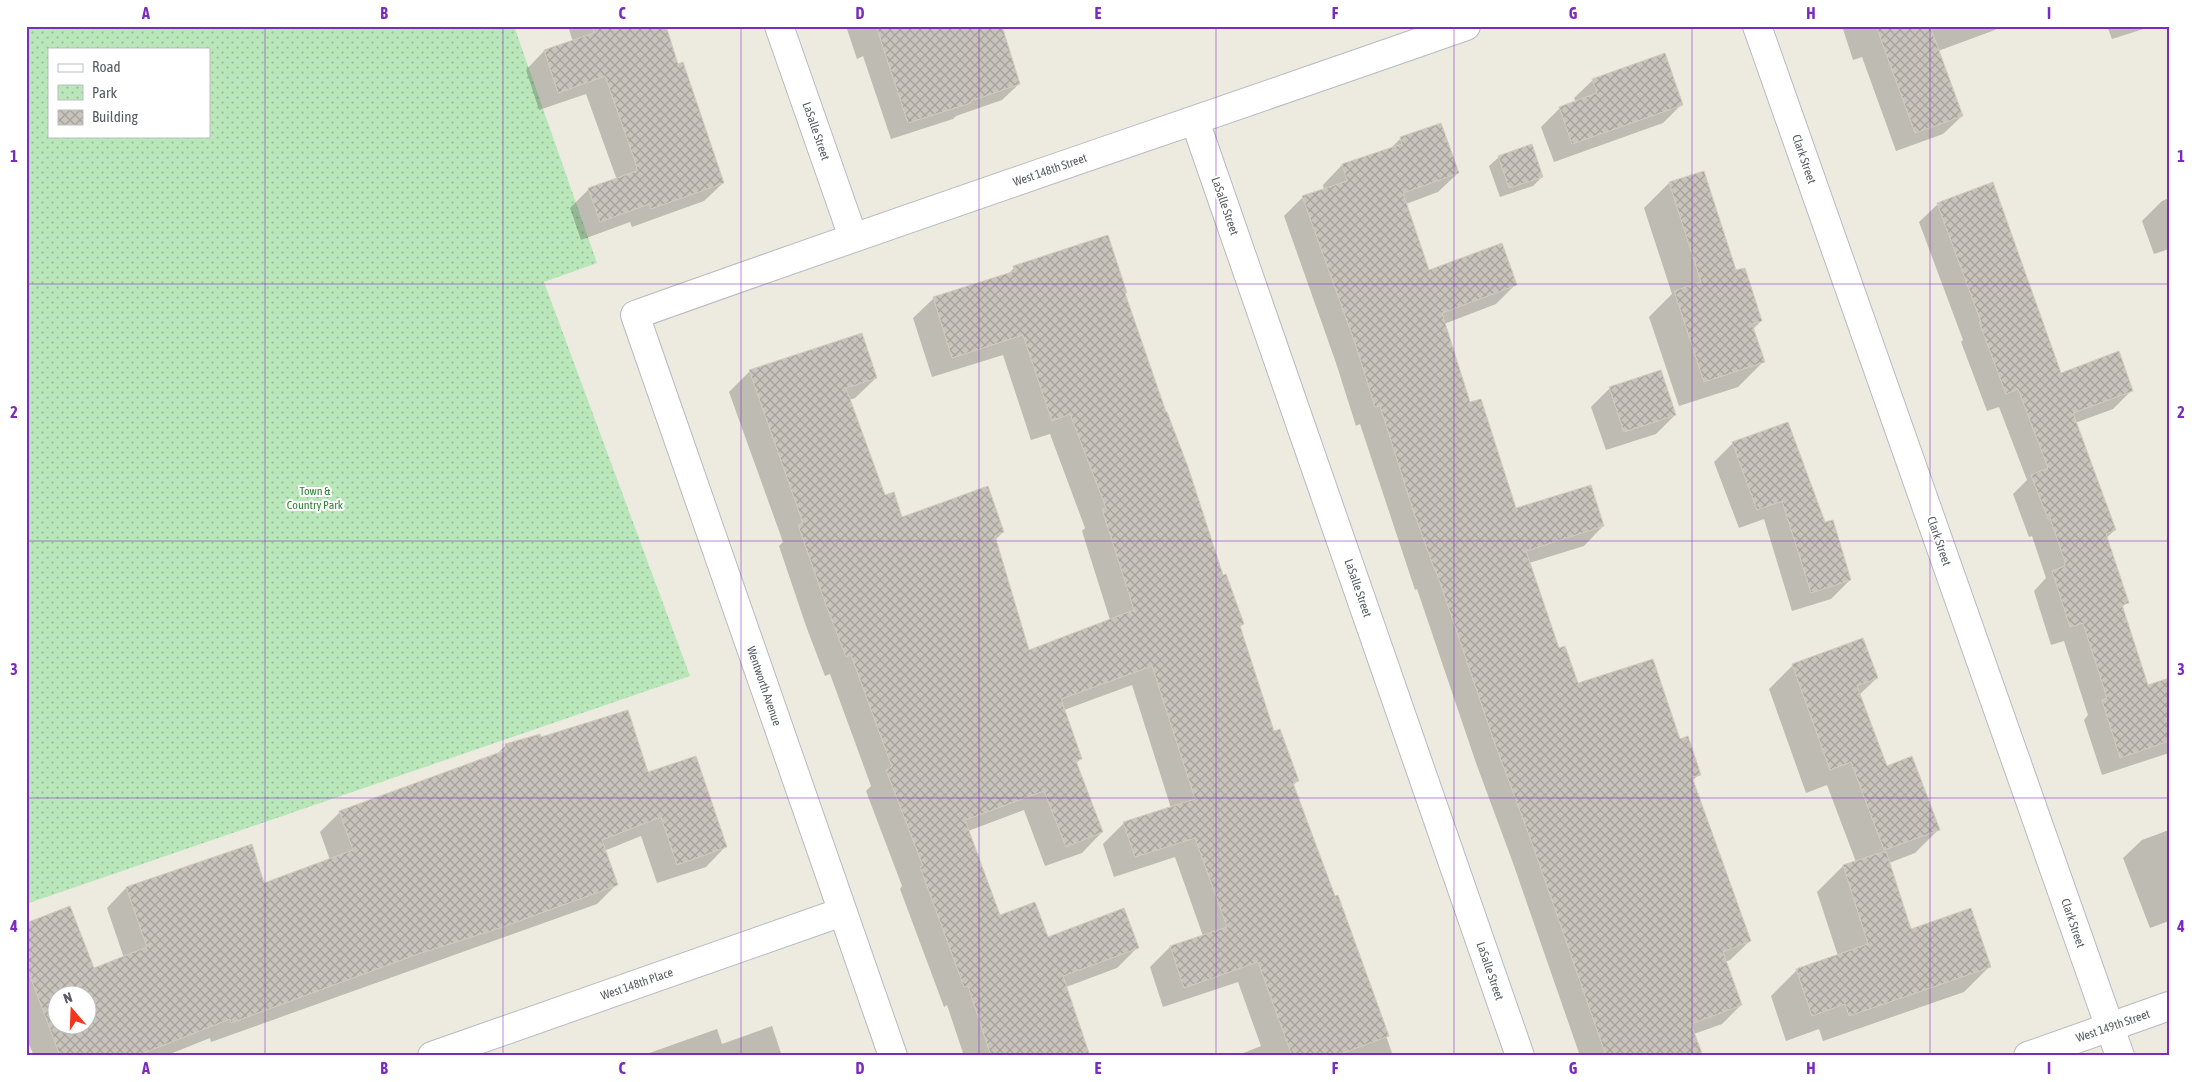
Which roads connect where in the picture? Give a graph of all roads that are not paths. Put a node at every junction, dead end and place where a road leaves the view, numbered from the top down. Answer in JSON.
{"nodes":[{"id":1,"x":779,"y":26,"type":"edge"},
{"id":2,"x":1466,"y":26,"type":"edge"},
{"id":3,"x":1757,"y":26,"type":"edge"},
{"id":4,"x":1196,"y":121,"type":"junction"},
{"id":5,"x":853,"y":236,"type":"junction"},
{"id":6,"x":635,"y":315,"type":"joint"},
{"id":7,"x":842,"y":912,"type":"junction"},
{"id":8,"x":2169,"y":1006,"type":"edge"},
{"id":9,"x":2110,"y":1027,"type":"junction"},
{"id":10,"x":432,"y":1056,"type":"edge"},
{"id":11,"x":893,"y":1056,"type":"edge"},
{"id":12,"x":1520,"y":1056,"type":"edge"},
{"id":13,"x":2028,"y":1056,"type":"edge"},
{"id":14,"x":2120,"y":1056,"type":"edge"}],
"edges":[{"from":1,"to":5,"type":"street","name":"LaSalle Street"},
{"from":2,"to":4,"type":"street","name":"West 148th Street"},
{"from":3,"to":9,"type":"street","name":"Clark Street"},
{"from":4,"to":5,"type":"street","name":"West 148th Street"},
{"from":4,"to":12,"type":"street","name":"LaSalle Street"},
{"from":5,"to":6,"type":"street","name":"West 148th Street"},
{"from":6,"to":7,"type":"street","name":"Wentworth Avenue"},
{"from":7,"to":10,"type":"street","name":"West 148th Place"},
{"from":7,"to":11,"type":"street","name":"Wentworth Avenue"},
{"from":8,"to":9,"type":"street","name":"West 149th Street"},
{"from":9,"to":13,"type":"street","name":"West 149th Street"},
{"from":9,"to":14,"type":"street","name":"Clark Street"}]}
